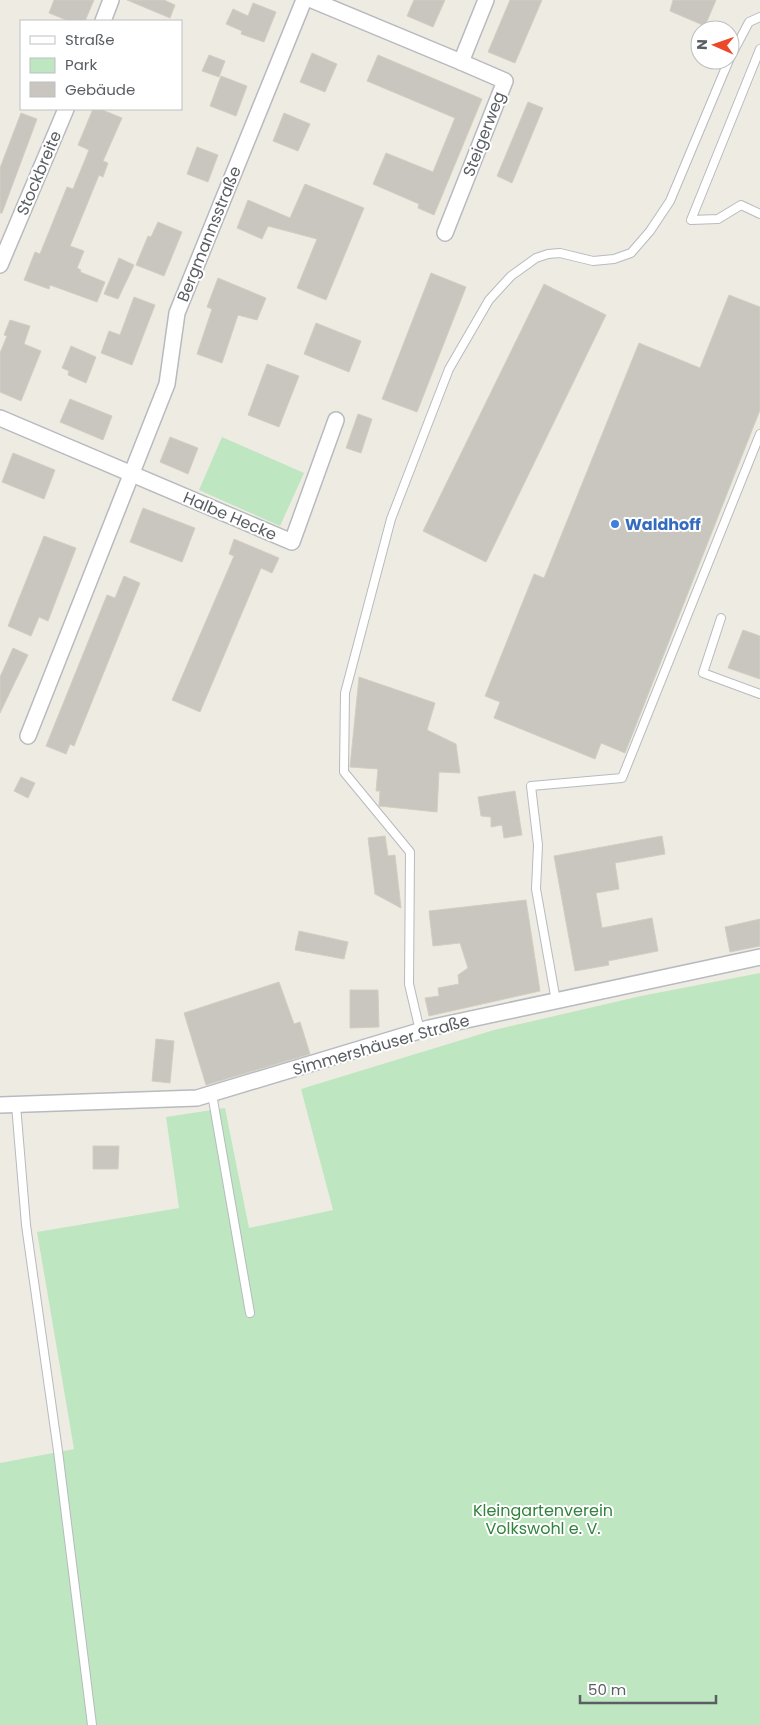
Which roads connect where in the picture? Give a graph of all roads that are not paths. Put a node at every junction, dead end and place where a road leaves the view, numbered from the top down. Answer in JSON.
{"nodes":[{"id":1,"x":112,"y":0,"type":"edge"},
{"id":2,"x":304,"y":0,"type":"edge"},
{"id":3,"x":312,"y":0,"type":"edge"},
{"id":4,"x":486,"y":0,"type":"edge"},
{"id":5,"x":760,"y":17,"type":"edge"},
{"id":6,"x":103,"y":20,"type":"edge"},
{"id":7,"x":740,"y":39,"type":"edge"},
{"id":8,"x":760,"y":49,"type":"edge"},
{"id":9,"x":460,"y":62,"type":"junction"},
{"id":10,"x":724,"y":70,"type":"edge"},
{"id":11,"x":66,"y":110,"type":"edge"},
{"id":12,"x":760,"y":214,"type":"edge"},
{"id":13,"x":445,"y":233,"type":"dead end"},
{"id":14,"x":0,"y":265,"type":"edge"},
{"id":15,"x":0,"y":418,"type":"edge"},
{"id":16,"x":336,"y":420,"type":"dead end"},
{"id":17,"x":760,"y":434,"type":"edge"},
{"id":18,"x":131,"y":473,"type":"junction"},
{"id":19,"x":722,"y":618,"type":"dead end"},
{"id":20,"x":760,"y":694,"type":"edge"},
{"id":21,"x":28,"y":736,"type":"dead end"},
{"id":22,"x":760,"y":957,"type":"edge"},
{"id":23,"x":556,"y":1001,"type":"junction"},
{"id":24,"x":420,"y":1031,"type":"junction"},
{"id":25,"x":212,"y":1094,"type":"junction"},
{"id":26,"x":0,"y":1105,"type":"edge"},
{"id":27,"x":16,"y":1105,"type":"junction"},
{"id":28,"x":250,"y":1314,"type":"dead end"},
{"id":29,"x":92,"y":1725,"type":"edge"}],
"edges":[{"from":1,"to":6,"type":"street"},
{"from":2,"to":18,"type":"street","name":"Bergmannsstraße"},
{"from":3,"to":9,"type":"street","name":"Steigerweg"},
{"from":4,"to":9,"type":"street"},
{"from":5,"to":7,"type":"lane"},
{"from":8,"to":12,"type":"lane"},
{"from":9,"to":13,"type":"street","name":"Steigerweg"},
{"from":10,"to":24,"type":"lane"},
{"from":11,"to":14,"type":"street","name":"Stockbreite"},
{"from":15,"to":18,"type":"street","name":"Halbe Hecke"},
{"from":16,"to":18,"type":"street","name":"Halbe Hecke"},
{"from":17,"to":23,"type":"lane"},
{"from":18,"to":21,"type":"street"},
{"from":19,"to":20,"type":"lane"},
{"from":22,"to":23,"type":"street","name":"Simmershäuser Straße"},
{"from":23,"to":24,"type":"street","name":"Simmershäuser Straße"},
{"from":24,"to":25,"type":"street","name":"Simmershäuser Straße"},
{"from":25,"to":27,"type":"street","name":"Simmershäuser Straße"},
{"from":25,"to":28,"type":"lane"},
{"from":26,"to":27,"type":"street","name":"Simmershäuser Straße"},
{"from":27,"to":29,"type":"lane"}]}
